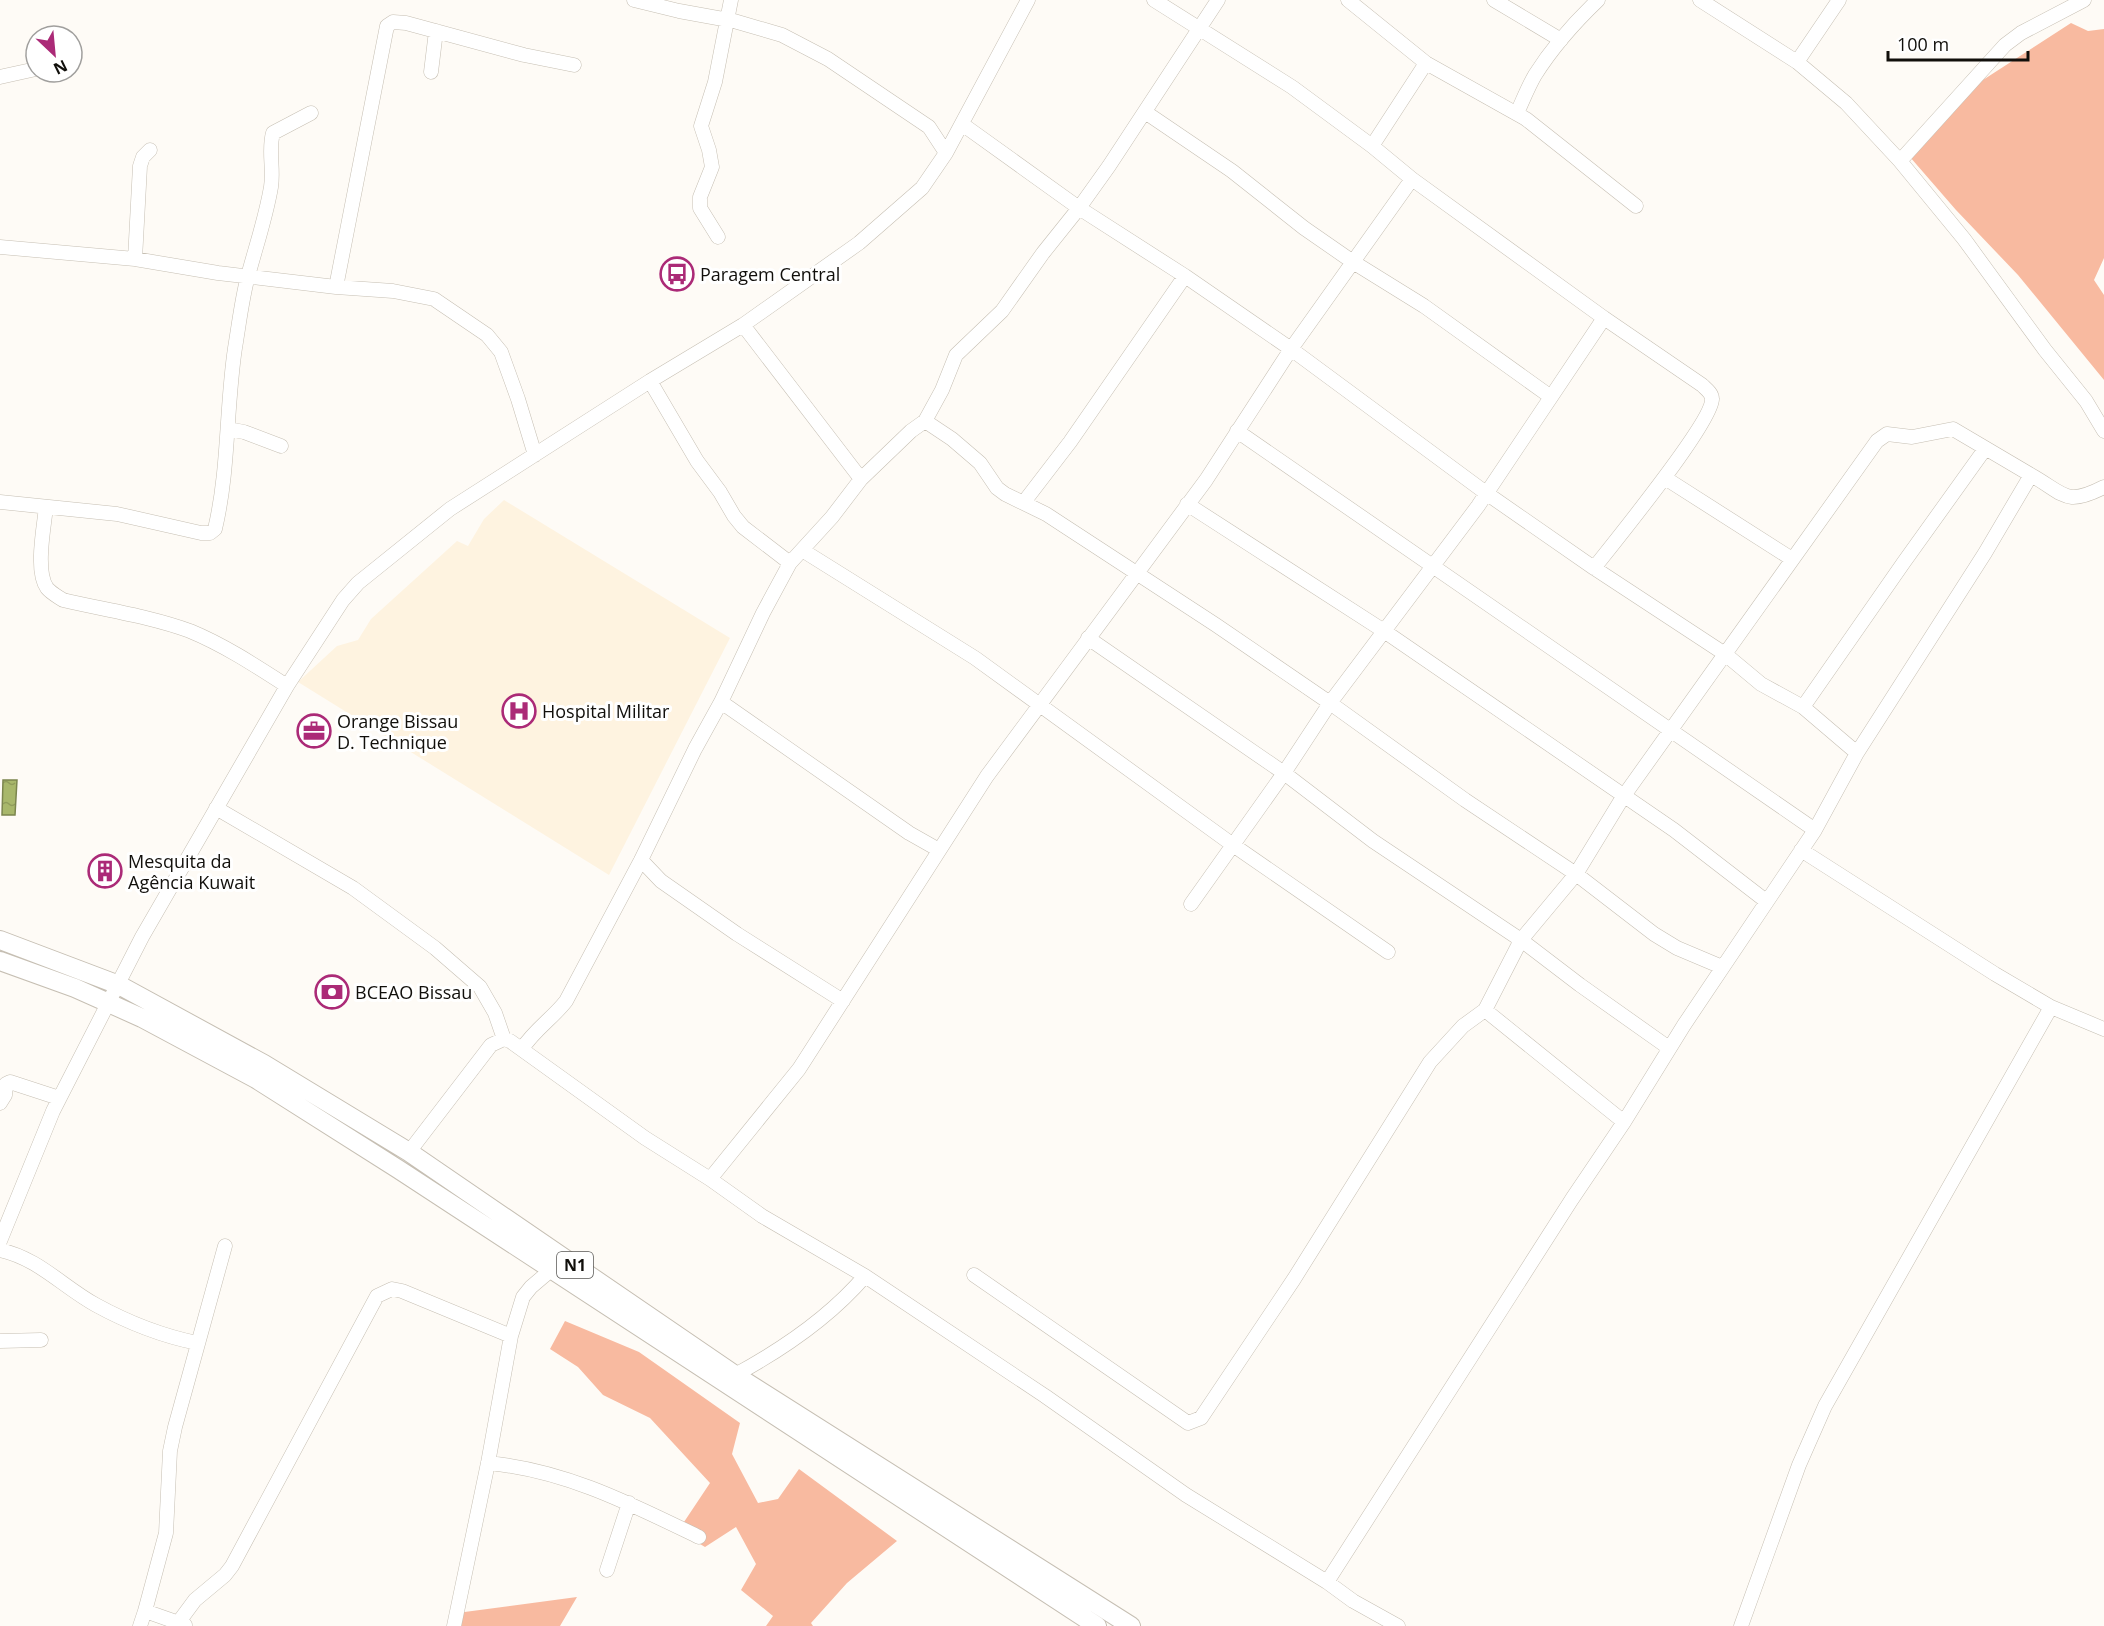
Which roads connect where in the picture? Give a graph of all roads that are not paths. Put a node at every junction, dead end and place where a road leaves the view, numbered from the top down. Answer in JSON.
{"nodes":[{"id":1,"x":634,"y":0,"type":"edge"},
{"id":2,"x":731,"y":0,"type":"edge"},
{"id":3,"x":1028,"y":0,"type":"edge"},
{"id":4,"x":1154,"y":0,"type":"edge"},
{"id":5,"x":1218,"y":0,"type":"edge"},
{"id":6,"x":1348,"y":0,"type":"edge"},
{"id":7,"x":1494,"y":0,"type":"edge"},
{"id":8,"x":1598,"y":0,"type":"edge"},
{"id":9,"x":1700,"y":0,"type":"edge"},
{"id":10,"x":1839,"y":0,"type":"edge"},
{"id":11,"x":2084,"y":0,"type":"edge"},
{"id":12,"x":729,"y":20,"type":"junction"},
{"id":13,"x":1199,"y":30,"type":"junction"},
{"id":14,"x":436,"y":31,"type":"junction"},
{"id":15,"x":1561,"y":40,"type":"junction"},
{"id":16,"x":1426,"y":63,"type":"junction"},
{"id":17,"x":1797,"y":63,"type":"junction"},
{"id":18,"x":574,"y":65,"type":"dead end"},
{"id":19,"x":24,"y":72,"type":"edge"},
{"id":20,"x":431,"y":72,"type":"dead end"},
{"id":21,"x":0,"y":78,"type":"edge"},
{"id":22,"x":1145,"y":112,"type":"junction"},
{"id":23,"x":1517,"y":112,"type":"junction"},
{"id":24,"x":311,"y":113,"type":"dead end"},
{"id":25,"x":962,"y":124,"type":"junction"},
{"id":26,"x":1372,"y":146,"type":"junction"},
{"id":27,"x":150,"y":150,"type":"dead end"},
{"id":28,"x":946,"y":153,"type":"junction"},
{"id":29,"x":1900,"y":161,"type":"junction"},
{"id":30,"x":1412,"y":179,"type":"junction"},
{"id":31,"x":1636,"y":206,"type":"dead end"},
{"id":32,"x":1079,"y":208,"type":"junction"},
{"id":33,"x":718,"y":237,"type":"dead end"},
{"id":34,"x":0,"y":247,"type":"edge"},
{"id":35,"x":135,"y":259,"type":"junction"},
{"id":36,"x":1353,"y":262,"type":"junction"},
{"id":37,"x":248,"y":276,"type":"junction"},
{"id":38,"x":1185,"y":276,"type":"junction"},
{"id":39,"x":336,"y":287,"type":"junction"},
{"id":40,"x":1604,"y":318,"type":"junction"},
{"id":41,"x":743,"y":325,"type":"junction"},
{"id":42,"x":1292,"y":349,"type":"junction"},
{"id":43,"x":650,"y":381,"type":"junction"},
{"id":44,"x":1551,"y":397,"type":"junction"},
{"id":45,"x":925,"y":421,"type":"junction"},
{"id":46,"x":228,"y":429,"type":"junction"},
{"id":47,"x":1237,"y":431,"type":"junction"},
{"id":48,"x":2104,"y":431,"type":"edge"},
{"id":49,"x":281,"y":446,"type":"dead end"},
{"id":50,"x":1985,"y":449,"type":"junction"},
{"id":51,"x":536,"y":455,"type":"junction"},
{"id":52,"x":2031,"y":475,"type":"junction"},
{"id":53,"x":1665,"y":478,"type":"junction"},
{"id":54,"x":861,"y":479,"type":"junction"},
{"id":55,"x":2104,"y":487,"type":"edge"},
{"id":56,"x":1486,"y":493,"type":"junction"},
{"id":57,"x":0,"y":502,"type":"edge"},
{"id":58,"x":1024,"y":502,"type":"junction"},
{"id":59,"x":1187,"y":504,"type":"junction"},
{"id":60,"x":46,"y":507,"type":"junction"},
{"id":61,"x":802,"y":550,"type":"junction"},
{"id":62,"x":1792,"y":559,"type":"junction"},
{"id":63,"x":790,"y":563,"type":"junction"},
{"id":64,"x":1433,"y":567,"type":"junction"},
{"id":65,"x":1594,"y":568,"type":"junction"},
{"id":66,"x":1137,"y":571,"type":"junction"},
{"id":67,"x":1384,"y":631,"type":"junction"},
{"id":68,"x":1088,"y":638,"type":"junction"},
{"id":69,"x":1725,"y":654,"type":"junction"},
{"id":70,"x":287,"y":686,"type":"junction"},
{"id":71,"x":722,"y":702,"type":"junction"},
{"id":72,"x":1330,"y":703,"type":"junction"},
{"id":73,"x":1040,"y":705,"type":"junction"},
{"id":74,"x":1803,"y":707,"type":"junction"},
{"id":75,"x":1671,"y":729,"type":"junction"},
{"id":76,"x":1857,"y":753,"type":"junction"},
{"id":77,"x":1284,"y":773,"type":"junction"},
{"id":78,"x":1623,"y":797,"type":"junction"},
{"id":79,"x":216,"y":808,"type":"junction"},
{"id":80,"x":1815,"y":830,"type":"junction"},
{"id":81,"x":1233,"y":845,"type":"junction"},
{"id":82,"x":939,"y":850,"type":"junction"},
{"id":83,"x":1801,"y":850,"type":"junction"},
{"id":84,"x":641,"y":860,"type":"junction"},
{"id":85,"x":1576,"y":874,"type":"junction"},
{"id":86,"x":1766,"y":901,"type":"junction"},
{"id":87,"x":1191,"y":904,"type":"dead end"},
{"id":88,"x":0,"y":940,"type":"edge"},
{"id":89,"x":1521,"y":940,"type":"junction"},
{"id":90,"x":1388,"y":952,"type":"dead end"},
{"id":91,"x":0,"y":961,"type":"edge"},
{"id":92,"x":1722,"y":967,"type":"junction"},
{"id":93,"x":119,"y":984,"type":"junction"},
{"id":94,"x":843,"y":1001,"type":"junction"},
{"id":95,"x":108,"y":1003,"type":"junction"},
{"id":96,"x":2051,"y":1007,"type":"junction"},
{"id":97,"x":1485,"y":1010,"type":"junction"},
{"id":98,"x":2104,"y":1029,"type":"edge"},
{"id":99,"x":504,"y":1039,"type":"junction"},
{"id":100,"x":1669,"y":1048,"type":"junction"},
{"id":101,"x":522,"y":1049,"type":"junction"},
{"id":102,"x":59,"y":1098,"type":"junction"},
{"id":103,"x":0,"y":1103,"type":"edge"},
{"id":104,"x":1624,"y":1122,"type":"junction"},
{"id":105,"x":409,"y":1152,"type":"junction"},
{"id":106,"x":710,"y":1179,"type":"junction"},
{"id":107,"x":0,"y":1241,"type":"edge"},
{"id":108,"x":225,"y":1246,"type":"dead end"},
{"id":109,"x":0,"y":1250,"type":"edge"},
{"id":110,"x":551,"y":1270,"type":"junction"},
{"id":111,"x":974,"y":1275,"type":"dead end"},
{"id":112,"x":865,"y":1276,"type":"junction"},
{"id":113,"x":510,"y":1336,"type":"junction"},
{"id":114,"x":41,"y":1340,"type":"dead end"},
{"id":115,"x":0,"y":1341,"type":"edge"},
{"id":116,"x":197,"y":1344,"type":"junction"},
{"id":117,"x":735,"y":1375,"type":"junction"},
{"id":118,"x":488,"y":1463,"type":"junction"},
{"id":119,"x":629,"y":1503,"type":"junction"},
{"id":120,"x":699,"y":1537,"type":"dead end"},
{"id":121,"x":607,"y":1570,"type":"dead end"},
{"id":122,"x":1327,"y":1582,"type":"junction"},
{"id":123,"x":145,"y":1611,"type":"junction"},
{"id":124,"x":183,"y":1624,"type":"edge"},
{"id":125,"x":140,"y":1626,"type":"edge"},
{"id":126,"x":454,"y":1626,"type":"edge"},
{"id":127,"x":1097,"y":1626,"type":"edge"},
{"id":128,"x":1131,"y":1626,"type":"edge"},
{"id":129,"x":1398,"y":1626,"type":"edge"},
{"id":130,"x":1742,"y":1626,"type":"edge"}],
"edges":[{"from":1,"to":12,"type":"street"},
{"from":2,"to":12,"type":"street"},
{"from":3,"to":25,"type":"street"},
{"from":4,"to":13,"type":"street"},
{"from":5,"to":13,"type":"street"},
{"from":6,"to":16,"type":"street"},
{"from":7,"to":15,"type":"street"},
{"from":8,"to":15,"type":"street"},
{"from":9,"to":17,"type":"street"},
{"from":10,"to":17,"type":"street"},
{"from":11,"to":29,"type":"street"},
{"from":12,"to":28,"type":"street"},
{"from":12,"to":33,"type":"street"},
{"from":13,"to":22,"type":"street"},
{"from":13,"to":26,"type":"street"},
{"from":14,"to":18,"type":"street"},
{"from":14,"to":20,"type":"street"},
{"from":14,"to":39,"type":"street"},
{"from":15,"to":23,"type":"street"},
{"from":16,"to":23,"type":"street"},
{"from":16,"to":26,"type":"street"},
{"from":17,"to":29,"type":"street"},
{"from":19,"to":21,"type":"street"},
{"from":22,"to":32,"type":"street"},
{"from":22,"to":36,"type":"street"},
{"from":23,"to":31,"type":"street"},
{"from":24,"to":37,"type":"street"},
{"from":25,"to":28,"type":"street"},
{"from":25,"to":32,"type":"street"},
{"from":26,"to":30,"type":"street"},
{"from":27,"to":35,"type":"street"},
{"from":28,"to":41,"type":"street"},
{"from":29,"to":48,"type":"street"},
{"from":30,"to":36,"type":"street"},
{"from":30,"to":40,"type":"street"},
{"from":32,"to":38,"type":"street"},
{"from":32,"to":45,"type":"street"},
{"from":34,"to":35,"type":"street"},
{"from":35,"to":37,"type":"street"},
{"from":36,"to":42,"type":"street"},
{"from":36,"to":44,"type":"street"},
{"from":37,"to":39,"type":"street"},
{"from":37,"to":46,"type":"street"},
{"from":38,"to":42,"type":"street"},
{"from":38,"to":58,"type":"street"},
{"from":39,"to":51,"type":"street"},
{"from":40,"to":44,"type":"street"},
{"from":40,"to":53,"type":"street"},
{"from":41,"to":43,"type":"street"},
{"from":41,"to":54,"type":"street"},
{"from":42,"to":47,"type":"street"},
{"from":42,"to":56,"type":"street"},
{"from":43,"to":51,"type":"street"},
{"from":43,"to":63,"type":"street"},
{"from":44,"to":56,"type":"street"},
{"from":45,"to":54,"type":"street"},
{"from":45,"to":58,"type":"street"},
{"from":46,"to":49,"type":"street"},
{"from":46,"to":60,"type":"street"},
{"from":47,"to":59,"type":"street"},
{"from":47,"to":64,"type":"street"},
{"from":50,"to":52,"type":"street"},
{"from":50,"to":62,"type":"street"},
{"from":50,"to":74,"type":"street"},
{"from":51,"to":70,"type":"street"},
{"from":52,"to":55,"type":"street"},
{"from":52,"to":76,"type":"street"},
{"from":53,"to":62,"type":"street"},
{"from":53,"to":65,"type":"street"},
{"from":54,"to":61,"type":"street"},
{"from":56,"to":64,"type":"street"},
{"from":56,"to":65,"type":"street"},
{"from":57,"to":60,"type":"street"},
{"from":58,"to":66,"type":"street"},
{"from":59,"to":66,"type":"street"},
{"from":59,"to":67,"type":"street"},
{"from":60,"to":70,"type":"street"},
{"from":61,"to":63,"type":"street"},
{"from":61,"to":73,"type":"street"},
{"from":62,"to":69,"type":"street"},
{"from":63,"to":71,"type":"street"},
{"from":64,"to":67,"type":"street"},
{"from":64,"to":75,"type":"street"},
{"from":65,"to":69,"type":"street"},
{"from":66,"to":68,"type":"street"},
{"from":66,"to":72,"type":"street"},
{"from":67,"to":72,"type":"street"},
{"from":67,"to":78,"type":"street"},
{"from":68,"to":73,"type":"street"},
{"from":68,"to":77,"type":"street"},
{"from":69,"to":74,"type":"street"},
{"from":69,"to":75,"type":"street"},
{"from":70,"to":79,"type":"street"},
{"from":71,"to":82,"type":"street"},
{"from":71,"to":84,"type":"street"},
{"from":72,"to":77,"type":"street"},
{"from":72,"to":85,"type":"street"},
{"from":73,"to":81,"type":"street"},
{"from":73,"to":82,"type":"street"},
{"from":74,"to":76,"type":"street"},
{"from":75,"to":78,"type":"street"},
{"from":75,"to":80,"type":"street"},
{"from":76,"to":80,"type":"street"},
{"from":77,"to":81,"type":"street"},
{"from":77,"to":89,"type":"street"},
{"from":78,"to":85,"type":"street"},
{"from":78,"to":86,"type":"street"},
{"from":79,"to":93,"type":"street"},
{"from":79,"to":99,"type":"street"},
{"from":80,"to":83,"type":"street"},
{"from":81,"to":87,"type":"street"},
{"from":81,"to":90,"type":"street"},
{"from":82,"to":94,"type":"street"},
{"from":83,"to":86,"type":"street"},
{"from":83,"to":96,"type":"street"},
{"from":84,"to":94,"type":"street"},
{"from":84,"to":101,"type":"street"},
{"from":85,"to":89,"type":"street"},
{"from":85,"to":92,"type":"street"},
{"from":86,"to":92,"type":"street"},
{"from":88,"to":93,"type":"main road","number":"N1"},
{"from":89,"to":97,"type":"street"},
{"from":89,"to":100,"type":"street"},
{"from":91,"to":95,"type":"main road","number":"N1"},
{"from":92,"to":100,"type":"street"},
{"from":93,"to":95,"type":"street"},
{"from":93,"to":105,"type":"main road","number":"N1"},
{"from":94,"to":106,"type":"street"},
{"from":95,"to":102,"type":"street"},
{"from":95,"to":110,"type":"main road","number":"N1"},
{"from":96,"to":98,"type":"street"},
{"from":96,"to":130,"type":"street"},
{"from":97,"to":104,"type":"street"},
{"from":97,"to":111,"type":"street"},
{"from":99,"to":101,"type":"street"},
{"from":99,"to":105,"type":"street"},
{"from":100,"to":104,"type":"street"},
{"from":101,"to":106,"type":"street"},
{"from":102,"to":103,"type":"street"},
{"from":102,"to":107,"type":"street"},
{"from":104,"to":122,"type":"street"},
{"from":105,"to":117,"type":"main road","number":"N1"},
{"from":106,"to":112,"type":"street"},
{"from":108,"to":116,"type":"street"},
{"from":109,"to":116,"type":"street"},
{"from":110,"to":113,"type":"street"},
{"from":110,"to":127,"type":"main road","number":"N1"},
{"from":112,"to":117,"type":"street"},
{"from":112,"to":122,"type":"street"},
{"from":113,"to":118,"type":"street"},
{"from":113,"to":124,"type":"street"},
{"from":114,"to":115,"type":"street"},
{"from":116,"to":123,"type":"street"},
{"from":117,"to":128,"type":"main road","number":"N1"},
{"from":118,"to":119,"type":"street"},
{"from":118,"to":126,"type":"street"},
{"from":119,"to":120,"type":"street"},
{"from":119,"to":121,"type":"street"},
{"from":122,"to":129,"type":"street"},
{"from":123,"to":124,"type":"street"},
{"from":123,"to":125,"type":"street"}]}
